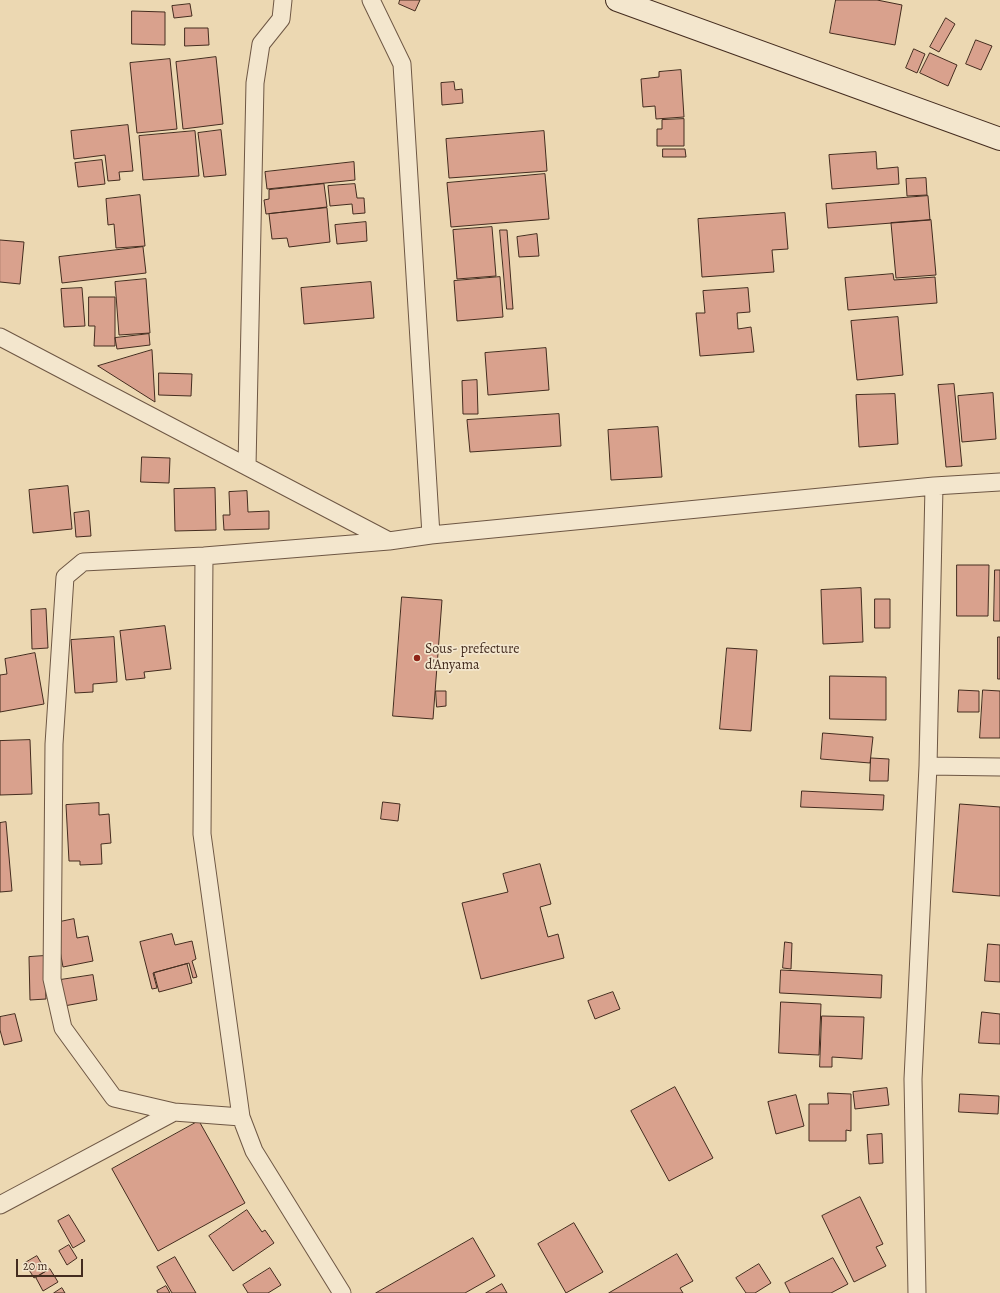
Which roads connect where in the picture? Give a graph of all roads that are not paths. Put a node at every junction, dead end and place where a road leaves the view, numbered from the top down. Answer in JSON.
{"nodes":[{"id":1,"x":283,"y":0,"type":"edge"},
{"id":2,"x":371,"y":0,"type":"edge"},
{"id":3,"x":617,"y":0,"type":"edge"},
{"id":4,"x":999,"y":135,"type":"edge"},
{"id":5,"x":0,"y":337,"type":"edge"},
{"id":6,"x":247,"y":466,"type":"junction"},
{"id":7,"x":1000,"y":482,"type":"edge"},
{"id":8,"x":934,"y":486,"type":"junction"},
{"id":9,"x":431,"y":535,"type":"junction"},
{"id":10,"x":389,"y":541,"type":"junction"},
{"id":11,"x":204,"y":556,"type":"junction"},
{"id":12,"x":928,"y":766,"type":"junction"},
{"id":13,"x":1000,"y":767,"type":"edge"},
{"id":14,"x":174,"y":1112,"type":"junction"},
{"id":15,"x":241,"y":1117,"type":"junction"},
{"id":16,"x":0,"y":1205,"type":"edge"},
{"id":17,"x":336,"y":1291,"type":"edge"},
{"id":18,"x":916,"y":1293,"type":"edge"}],
"edges":[{"from":1,"to":6,"type":"street"},
{"from":2,"to":9,"type":"street"},
{"from":3,"to":4,"type":"street"},
{"from":5,"to":6,"type":"street"},
{"from":6,"to":10,"type":"street"},
{"from":7,"to":8,"type":"street"},
{"from":8,"to":9,"type":"street"},
{"from":8,"to":12,"type":"street"},
{"from":9,"to":10,"type":"street"},
{"from":10,"to":11,"type":"street"},
{"from":11,"to":14,"type":"street"},
{"from":11,"to":15,"type":"street"},
{"from":12,"to":13,"type":"street"},
{"from":12,"to":18,"type":"street"},
{"from":14,"to":15,"type":"street"},
{"from":14,"to":16,"type":"street"},
{"from":15,"to":17,"type":"street"}]}
